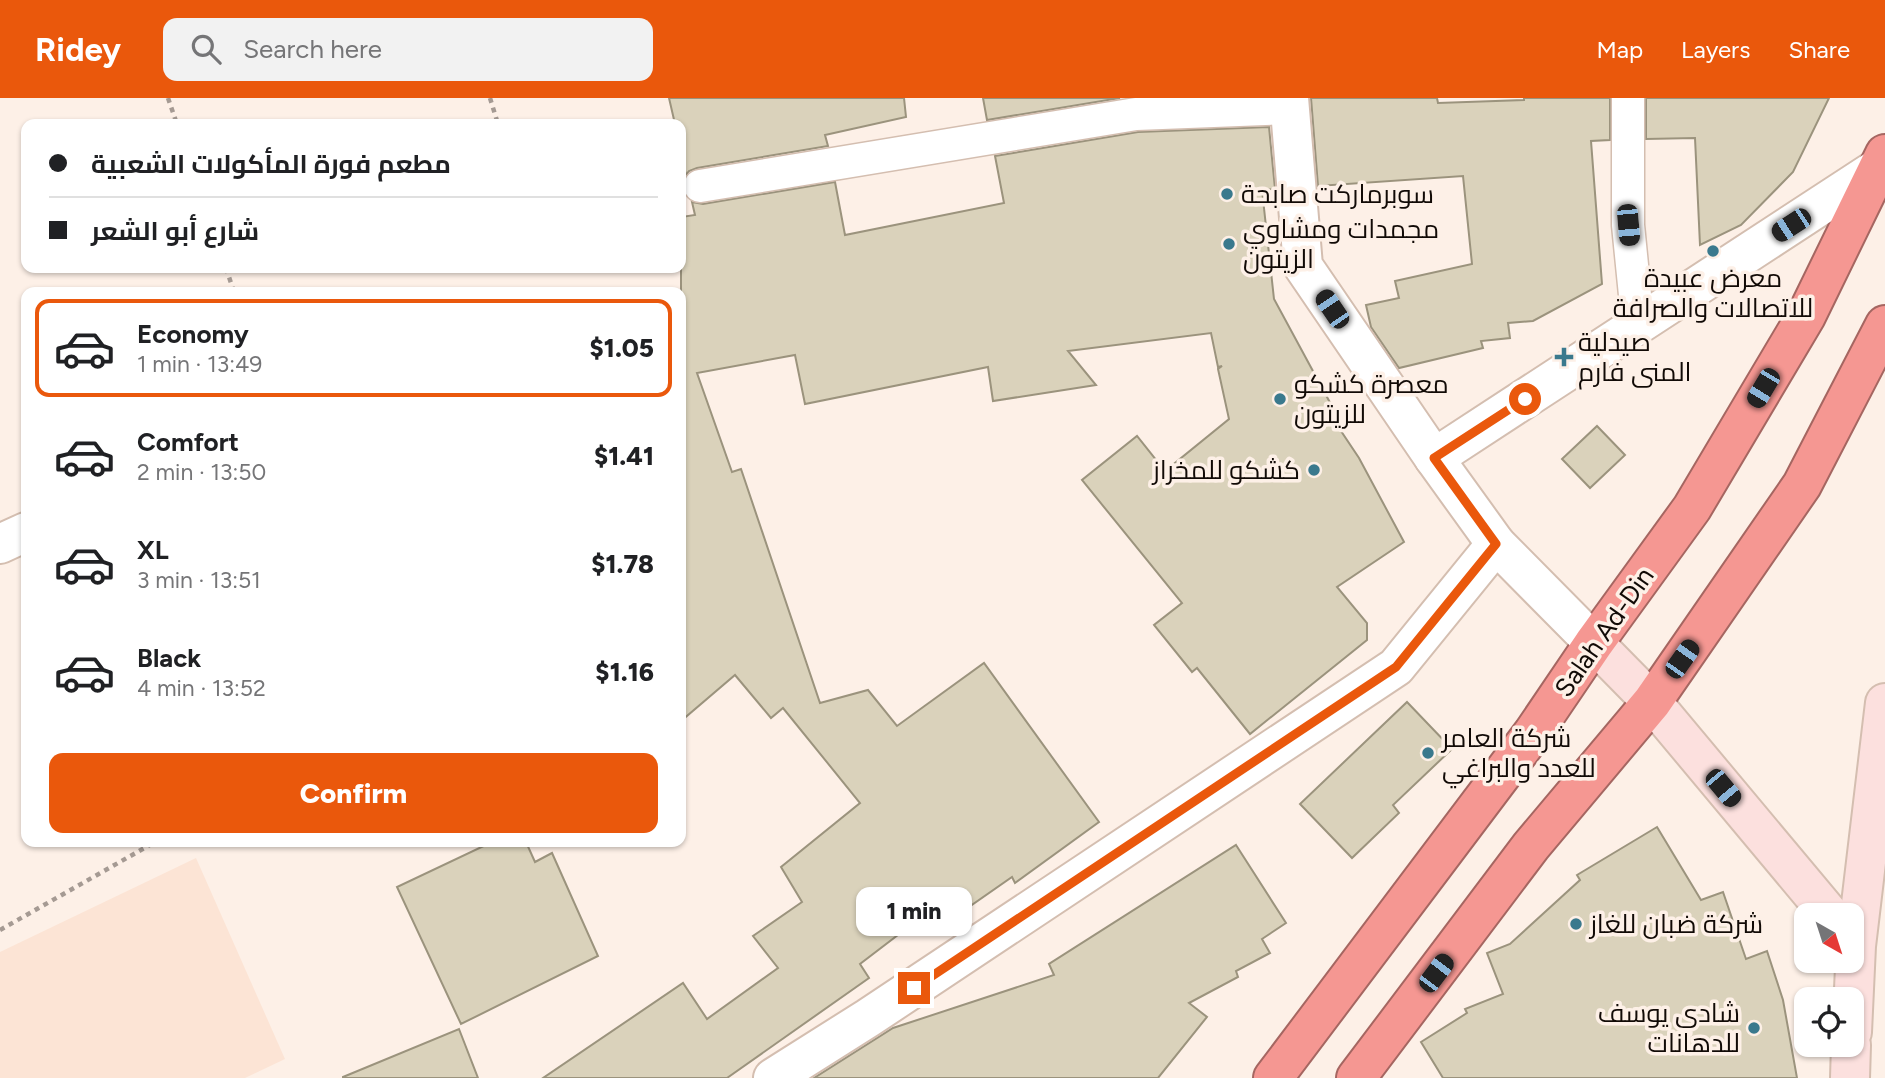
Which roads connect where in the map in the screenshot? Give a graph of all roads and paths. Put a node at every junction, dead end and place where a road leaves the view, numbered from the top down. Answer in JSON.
{"nodes":[{"id":1,"x":168,"y":98,"type":"edge"},
{"id":2,"x":490,"y":98,"type":"edge"},
{"id":3,"x":1628,"y":98,"type":"edge"},
{"id":4,"x":1290,"y":103,"type":"edge"},
{"id":5,"x":175,"y":119,"type":"edge"},
{"id":6,"x":496,"y":119,"type":"edge"},
{"id":7,"x":1881,"y":161,"type":"edge"},
{"id":8,"x":700,"y":186,"type":"dead end"},
{"id":9,"x":1885,"y":325,"type":"edge"},
{"id":10,"x":1638,"y":326,"type":"junction"},
{"id":11,"x":1434,"y":458,"type":"junction"},
{"id":12,"x":21,"y":534,"type":"edge"},
{"id":13,"x":0,"y":544,"type":"edge"},
{"id":14,"x":1496,"y":544,"type":"junction"},
{"id":15,"x":1594,"y":643,"type":"junction"},
{"id":16,"x":1652,"y":702,"type":"junction"},
{"id":17,"x":1885,"y":703,"type":"edge"},
{"id":18,"x":146,"y":847,"type":"edge"},
{"id":19,"x":1820,"y":903,"type":"edge"},
{"id":20,"x":1859,"y":903,"type":"edge"},
{"id":21,"x":0,"y":930,"type":"edge"},
{"id":22,"x":1851,"y":1057,"type":"edge"},
{"id":23,"x":773,"y":1078,"type":"edge"},
{"id":24,"x":1273,"y":1078,"type":"edge"},
{"id":25,"x":1356,"y":1078,"type":"edge"},
{"id":26,"x":1850,"y":1078,"type":"edge"}],
"edges":[{"from":1,"to":5,"type":"path"},
{"from":2,"to":6,"type":"path"},
{"from":3,"to":10,"type":"lane"},
{"from":4,"to":8,"type":"lane"},
{"from":4,"to":11,"type":"street"},
{"from":7,"to":10,"type":"street"},
{"from":7,"to":15,"type":"highway","name":"Salah Ad-Din"},
{"from":9,"to":16,"type":"highway"},
{"from":10,"to":11,"type":"street"},
{"from":11,"to":14,"type":"street"},
{"from":12,"to":13,"type":"street"},
{"from":14,"to":15,"type":"street"},
{"from":14,"to":23,"type":"street"},
{"from":15,"to":16,"type":"main road"},
{"from":15,"to":24,"type":"highway","name":"Salah Ad-Din"},
{"from":16,"to":19,"type":"main road"},
{"from":16,"to":25,"type":"highway"},
{"from":17,"to":20,"type":"main road"},
{"from":18,"to":21,"type":"path"},
{"from":22,"to":26,"type":"main road"}]}
